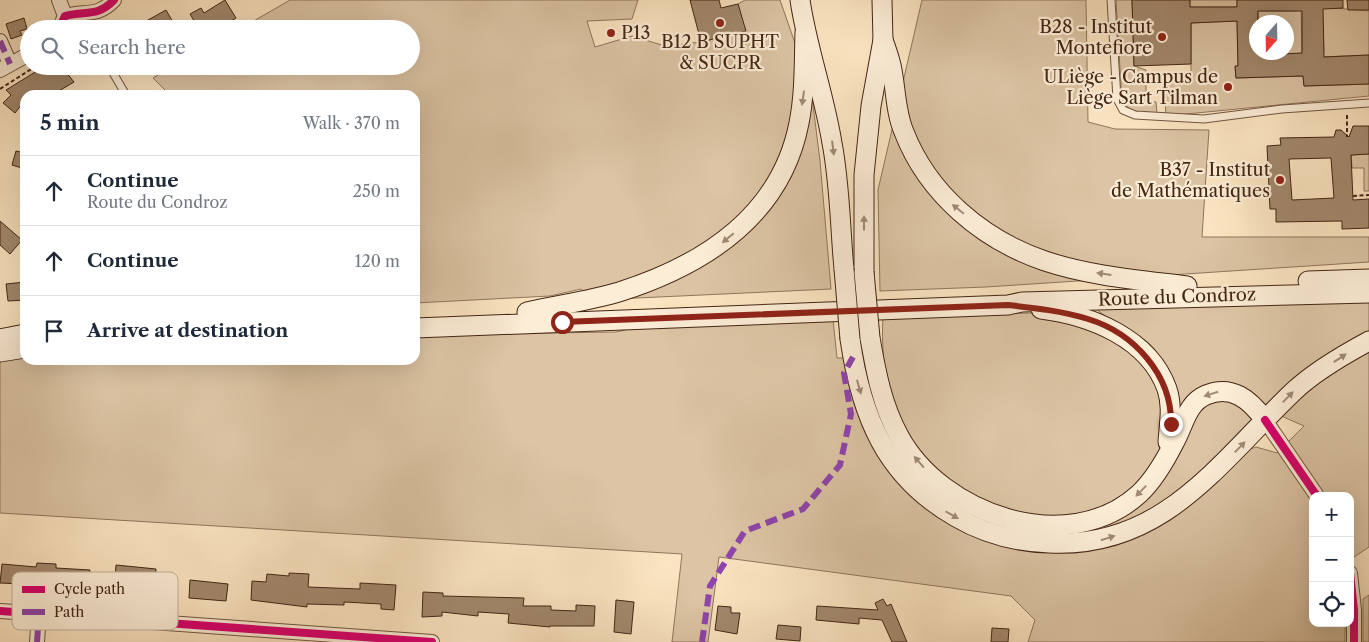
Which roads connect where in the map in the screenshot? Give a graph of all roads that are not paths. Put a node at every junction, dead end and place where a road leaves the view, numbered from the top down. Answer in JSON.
{"nodes":[{"id":1,"x":59,"y":0,"type":"edge"},
{"id":2,"x":114,"y":0,"type":"edge"},
{"id":3,"x":800,"y":0,"type":"edge"},
{"id":4,"x":882,"y":0,"type":"edge"},
{"id":5,"x":1111,"y":0,"type":"edge"},
{"id":6,"x":67,"y":19,"type":"edge"},
{"id":7,"x":805,"y":32,"type":"junction"},
{"id":8,"x":883,"y":40,"type":"junction"},
{"id":9,"x":0,"y":42,"type":"edge"},
{"id":10,"x":20,"y":59,"type":"edge"},
{"id":11,"x":5,"y":67,"type":"edge"},
{"id":12,"x":114,"y":75,"type":"edge"},
{"id":13,"x":123,"y":90,"type":"edge"},
{"id":14,"x":1369,"y":103,"type":"edge"},
{"id":15,"x":1369,"y":279,"type":"edge"},
{"id":16,"x":1186,"y":286,"type":"junction"},
{"id":17,"x":1369,"y":293,"type":"edge"},
{"id":18,"x":1008,"y":305,"type":"junction"},
{"id":19,"x":526,"y":312,"type":"junction"},
{"id":20,"x":420,"y":316,"type":"edge"},
{"id":21,"x":420,"y":328,"type":"edge"},
{"id":22,"x":20,"y":335,"type":"edge"},
{"id":23,"x":0,"y":339,"type":"edge"},
{"id":24,"x":1369,"y":340,"type":"edge"},
{"id":25,"x":20,"y":349,"type":"edge"},
{"id":26,"x":0,"y":352,"type":"edge"},
{"id":27,"x":1265,"y":420,"type":"junction"},
{"id":28,"x":1168,"y":451,"type":"junction"},
{"id":29,"x":1314,"y":492,"type":"edge"},
{"id":30,"x":1351,"y":582,"type":"edge"},
{"id":31,"x":178,"y":624,"type":"edge"},
{"id":32,"x":432,"y":642,"type":"edge"},
{"id":33,"x":1354,"y":642,"type":"edge"}],
"edges":[{"from":1,"to":6,"type":"street"},
{"from":2,"to":6,"type":"street"},
{"from":3,"to":7,"type":"main road"},
{"from":4,"to":8,"type":"main road"},
{"from":5,"to":14,"type":"lane"},
{"from":7,"to":19,"type":"main road","one_way":true},
{"from":7,"to":27,"type":"main road","one_way":true,"bridge":true},
{"from":16,"to":8,"type":"main road","one_way":true},
{"from":28,"to":8,"type":"main road","one_way":true,"bridge":true},
{"from":9,"to":11,"type":"street"},
{"from":10,"to":11,"type":"street"},
{"from":12,"to":13,"type":"lane"},
{"from":15,"to":16,"type":"main road","name":"Route du Condroz"},
{"from":16,"to":19,"type":"main road","name":"Route du Condroz"},
{"from":17,"to":18,"type":"main road","name":"Route du Condroz"},
{"from":18,"to":21,"type":"main road","name":"Route du Condroz"},
{"from":18,"to":28,"type":"main road"},
{"from":19,"to":20,"type":"main road","name":"Route du Condroz"},
{"from":22,"to":23,"type":"main road"},
{"from":27,"to":24,"type":"main road","one_way":true},
{"from":25,"to":26,"type":"main road"},
{"from":27,"to":28,"type":"main road","one_way":true},
{"from":27,"to":29,"type":"street"},
{"from":30,"to":33,"type":"street"},
{"from":31,"to":32,"type":"street"}]}
